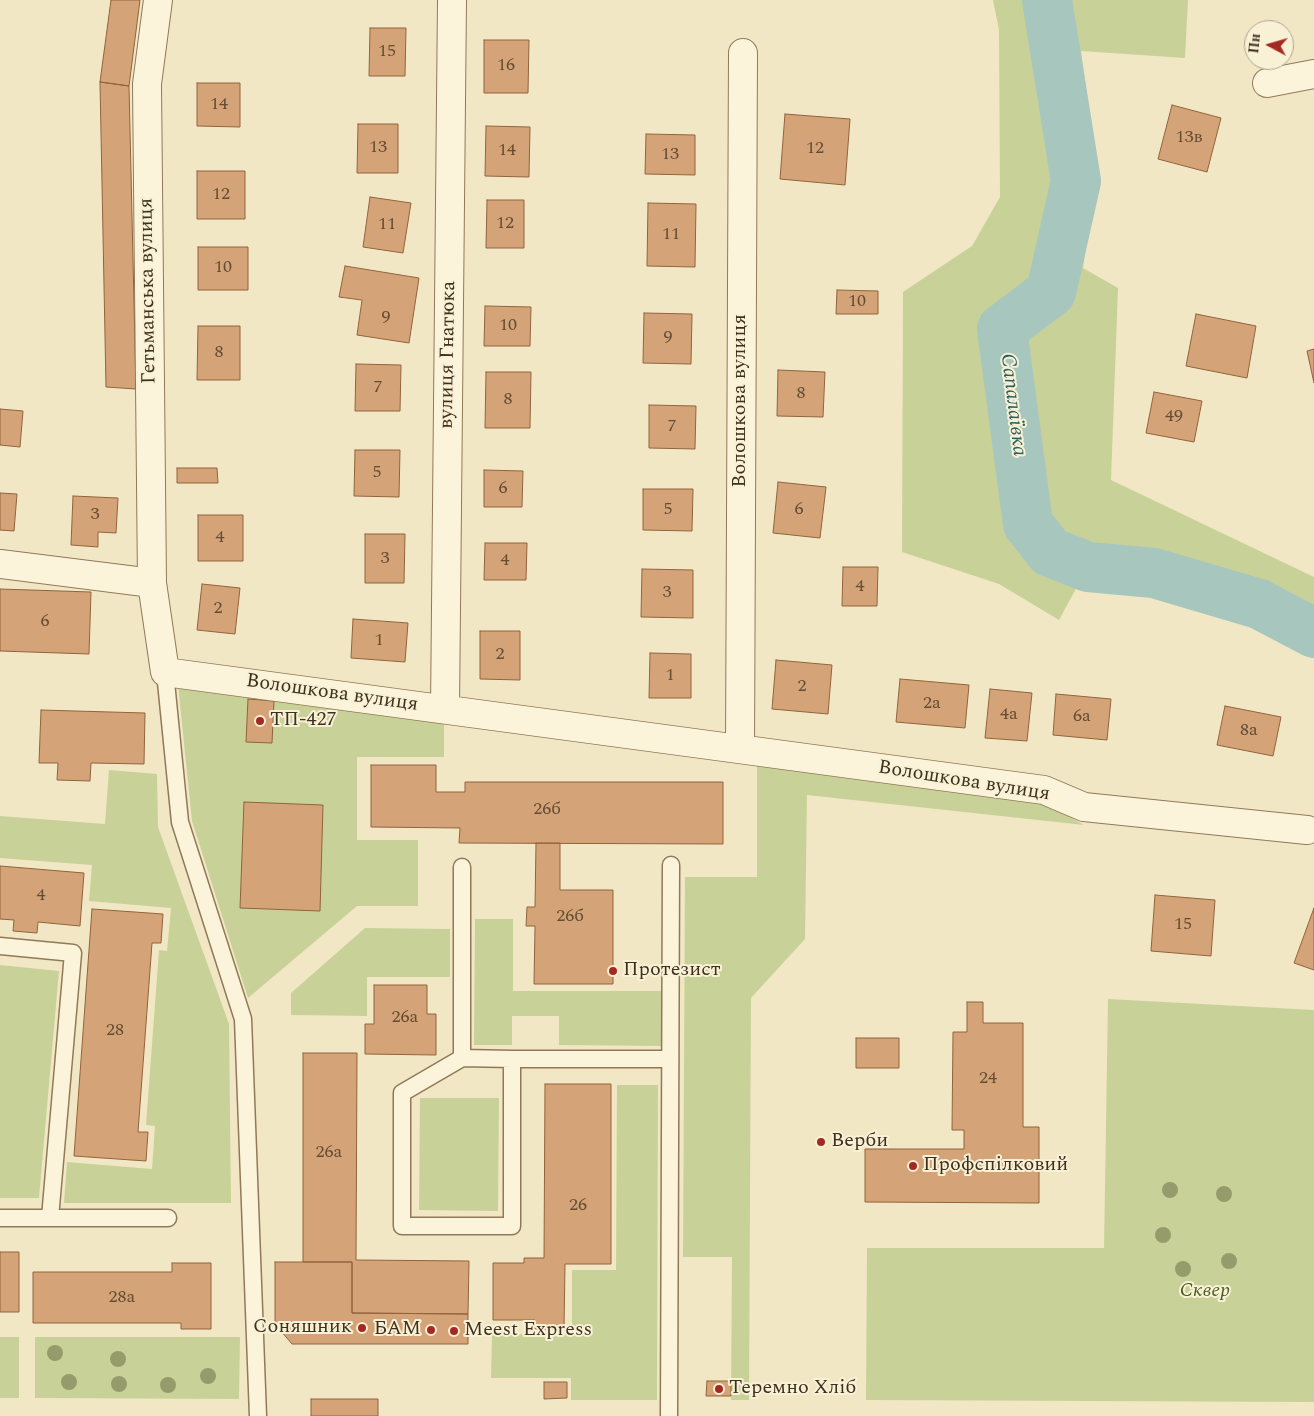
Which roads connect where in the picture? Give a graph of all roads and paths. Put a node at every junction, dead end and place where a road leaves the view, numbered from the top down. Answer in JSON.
{"nodes":[{"id":1,"x":158,"y":0,"type":"edge"},
{"id":2,"x":452,"y":0,"type":"edge"},
{"id":3,"x":743,"y":53,"type":"dead end"},
{"id":4,"x":1314,"y":74,"type":"edge"},
{"id":5,"x":1267,"y":83,"type":"dead end"},
{"id":6,"x":0,"y":564,"type":"edge"},
{"id":7,"x":152,"y":583,"type":"junction"},
{"id":8,"x":165,"y":672,"type":"junction"},
{"id":9,"x":445,"y":709,"type":"junction"},
{"id":10,"x":740,"y":749,"type":"junction"},
{"id":11,"x":1307,"y":830,"type":"dead end"},
{"id":12,"x":671,"y":865,"type":"dead end"},
{"id":13,"x":462,"y":867,"type":"dead end"},
{"id":14,"x":0,"y":946,"type":"edge"},
{"id":15,"x":462,"y":1058,"type":"junction"},
{"id":16,"x":512,"y":1059,"type":"junction"},
{"id":17,"x":670,"y":1059,"type":"junction"},
{"id":18,"x":0,"y":1218,"type":"edge"},
{"id":19,"x":50,"y":1218,"type":"junction"},
{"id":20,"x":168,"y":1218,"type":"dead end"},
{"id":21,"x":258,"y":1416,"type":"edge"},
{"id":22,"x":669,"y":1416,"type":"edge"}],
"edges":[{"from":1,"to":7,"type":"street","name":"Гетьманська вулиця"},
{"from":2,"to":9,"type":"street","name":"вулиця Гнатюка"},
{"from":3,"to":10,"type":"street","name":"Волошкова вулиця"},
{"from":4,"to":5,"type":"street"},
{"from":6,"to":7,"type":"street"},
{"from":7,"to":8,"type":"street"},
{"from":8,"to":9,"type":"street","name":"Волошкова вулиця"},
{"from":8,"to":21,"type":"lane"},
{"from":9,"to":10,"type":"street","name":"Волошкова вулиця"},
{"from":10,"to":11,"type":"street","name":"Волошкова вулиця"},
{"from":12,"to":17,"type":"lane"},
{"from":13,"to":15,"type":"lane"},
{"from":14,"to":19,"type":"lane"},
{"from":15,"to":16,"type":"lane"},
{"from":15,"to":16,"type":"lane"},
{"from":16,"to":17,"type":"lane"},
{"from":17,"to":22,"type":"lane"},
{"from":18,"to":19,"type":"lane"},
{"from":19,"to":20,"type":"lane"}]}
